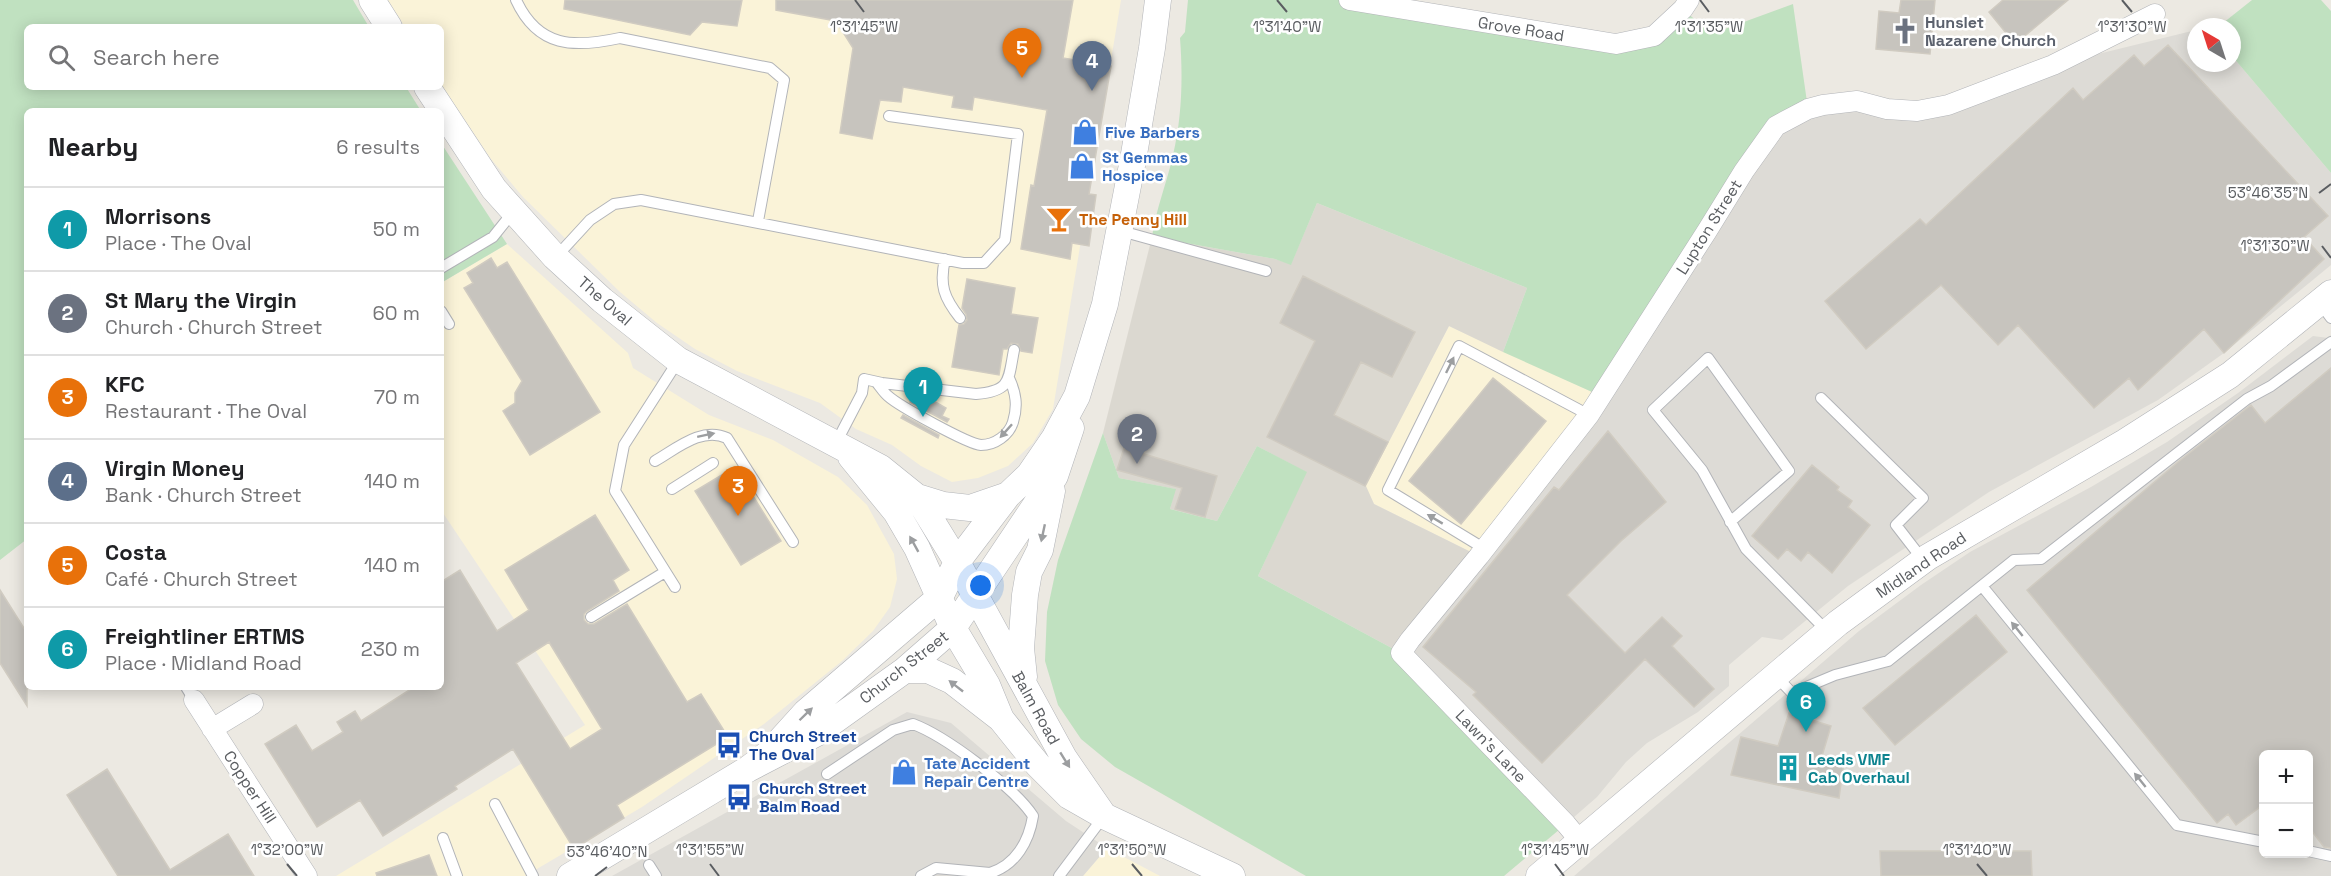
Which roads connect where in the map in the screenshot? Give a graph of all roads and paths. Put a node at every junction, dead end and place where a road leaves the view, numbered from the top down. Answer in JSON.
{"nodes":[{"id":1,"x":372,"y":0,"type":"edge"},
{"id":2,"x":516,"y":0,"type":"edge"},
{"id":3,"x":1349,"y":0,"type":"edge"},
{"id":4,"x":1686,"y":4,"type":"edge"},
{"id":5,"x":1155,"y":7,"type":"edge"},
{"id":6,"x":1429,"y":7,"type":"edge"},
{"id":7,"x":2155,"y":14,"type":"dead end"},
{"id":8,"x":387,"y":24,"type":"edge"},
{"id":9,"x":429,"y":90,"type":"edge"},
{"id":10,"x":440,"y":108,"type":"edge"},
{"id":11,"x":444,"y":114,"type":"edge"},
{"id":12,"x":889,"y":116,"type":"dead end"},
{"id":13,"x":513,"y":211,"type":"junction"},
{"id":14,"x":758,"y":221,"type":"junction"},
{"id":15,"x":1121,"y":231,"type":"junction"},
{"id":16,"x":555,"y":257,"type":"junction"},
{"id":17,"x":945,"y":259,"type":"junction"},
{"id":18,"x":444,"y":262,"type":"edge"},
{"id":19,"x":1266,"y":271,"type":"dead end"},
{"id":20,"x":2327,"y":305,"type":"edge"},
{"id":21,"x":444,"y":316,"type":"edge"},
{"id":22,"x":960,"y":318,"type":"dead end"},
{"id":23,"x":449,"y":324,"type":"dead end"},
{"id":24,"x":2331,"y":342,"type":"edge"},
{"id":25,"x":1014,"y":350,"type":"dead end"},
{"id":26,"x":678,"y":360,"type":"junction"},
{"id":27,"x":1009,"y":378,"type":"junction"},
{"id":28,"x":876,"y":382,"type":"junction"},
{"id":29,"x":1077,"y":396,"type":"junction"},
{"id":30,"x":1821,"y":398,"type":"dead end"},
{"id":31,"x":1589,"y":415,"type":"junction"},
{"id":32,"x":839,"y":446,"type":"junction"},
{"id":33,"x":655,"y":461,"type":"dead end"},
{"id":34,"x":713,"y":463,"type":"dead end"},
{"id":35,"x":1055,"y":476,"type":"junction"},
{"id":36,"x":672,"y":489,"type":"dead end"},
{"id":37,"x":1008,"y":495,"type":"junction"},
{"id":38,"x":917,"y":497,"type":"junction"},
{"id":39,"x":1730,"y":522,"type":"junction"},
{"id":40,"x":793,"y":542,"type":"dead end"},
{"id":41,"x":1485,"y":549,"type":"junction"},
{"id":42,"x":1923,"y":561,"type":"junction"},
{"id":43,"x":957,"y":562,"type":"junction"},
{"id":44,"x":665,"y":572,"type":"junction"},
{"id":45,"x":1982,"y":586,"type":"junction"},
{"id":46,"x":675,"y":587,"type":"dead end"},
{"id":47,"x":976,"y":596,"type":"junction"},
{"id":48,"x":939,"y":597,"type":"junction"},
{"id":49,"x":591,"y":617,"type":"dead end"},
{"id":50,"x":953,"y":628,"type":"junction"},
{"id":51,"x":1828,"y":631,"type":"junction"},
{"id":52,"x":1401,"y":653,"type":"joint"},
{"id":53,"x":905,"y":670,"type":"junction"},
{"id":54,"x":1775,"y":675,"type":"junction"},
{"id":55,"x":1026,"y":691,"type":"junction"},
{"id":56,"x":190,"y":693,"type":"edge"},
{"id":57,"x":253,"y":704,"type":"dead end"},
{"id":58,"x":1001,"y":719,"type":"junction"},
{"id":59,"x":212,"y":729,"type":"junction"},
{"id":60,"x":748,"y":769,"type":"junction"},
{"id":61,"x":827,"y":774,"type":"dead end"},
{"id":62,"x":495,"y":804,"type":"dead end"},
{"id":63,"x":1104,"y":816,"type":"junction"},
{"id":64,"x":443,"y":838,"type":"dead end"},
{"id":65,"x":1580,"y":841,"type":"junction"},
{"id":66,"x":2259,"y":841,"type":"edge"},
{"id":67,"x":2313,"y":852,"type":"edge"},
{"id":68,"x":2331,"y":856,"type":"edge"},
{"id":69,"x":649,"y":865,"type":"dead end"},
{"id":70,"x":307,"y":876,"type":"edge"},
{"id":71,"x":457,"y":876,"type":"edge"},
{"id":72,"x":533,"y":876,"type":"edge"},
{"id":73,"x":570,"y":876,"type":"edge"},
{"id":74,"x":656,"y":876,"type":"edge"},
{"id":75,"x":921,"y":876,"type":"edge"},
{"id":76,"x":1059,"y":876,"type":"edge"},
{"id":77,"x":1232,"y":876,"type":"edge"},
{"id":78,"x":1539,"y":876,"type":"edge"}],
"edges":[{"from":1,"to":8,"type":"street"},
{"from":2,"to":14,"type":"lane"},
{"from":3,"to":6,"type":"street","name":"Grove Road"},
{"from":4,"to":6,"type":"street","name":"Grove Road"},
{"from":5,"to":15,"type":"street","name":"Church Street"},
{"from":7,"to":31,"type":"street","name":"Lupton Street"},
{"from":9,"to":10,"type":"street","name":"The Oval"},
{"from":11,"to":13,"type":"street","name":"The Oval"},
{"from":12,"to":17,"type":"lane"},
{"from":13,"to":16,"type":"street","name":"The Oval"},
{"from":13,"to":18,"type":"lane"},
{"from":14,"to":16,"type":"lane"},
{"from":14,"to":17,"type":"lane"},
{"from":15,"to":19,"type":"lane"},
{"from":15,"to":29,"type":"street","name":"Church Street"},
{"from":16,"to":26,"type":"street","name":"The Oval"},
{"from":17,"to":22,"type":"lane"},
{"from":20,"to":42,"type":"street","name":"Midland Road"},
{"from":21,"to":23,"type":"lane"},
{"from":24,"to":45,"type":"lane"},
{"from":25,"to":27,"type":"lane"},
{"from":26,"to":32,"type":"street","name":"The Oval"},
{"from":26,"to":44,"type":"lane"},
{"from":27,"to":28,"type":"lane"},
{"from":27,"to":28,"type":"lane","one_way":true},
{"from":28,"to":32,"type":"lane"},
{"from":29,"to":35,"type":"street","name":"Church Street"},
{"from":29,"to":37,"type":"street","name":"Church Street"},
{"from":30,"to":42,"type":"lane"},
{"from":31,"to":41,"type":"street","name":"Lupton Street"},
{"from":41,"to":31,"type":"lane","one_way":true},
{"from":32,"to":38,"type":"street","name":"The Oval"},
{"from":48,"to":32,"type":"street","name":"The Oval","one_way":true},
{"from":33,"to":40,"type":"lane","one_way":true},
{"from":34,"to":36,"type":"lane"},
{"from":35,"to":47,"type":"street","name":"Church Street"},
{"from":35,"to":55,"type":"street","one_way":true},
{"from":37,"to":38,"type":"street"},
{"from":37,"to":43,"type":"street","name":"Church Street"},
{"from":38,"to":43,"type":"street","name":"The Oval"},
{"from":39,"to":39,"type":"lane"},
{"from":39,"to":51,"type":"lane"},
{"from":41,"to":52,"type":"street","name":"Lupton Street"},
{"from":42,"to":51,"type":"street","name":"Midland Road"},
{"from":43,"to":47,"type":"street","name":"Balm Road"},
{"from":43,"to":48,"type":"street","name":"Church Street"},
{"from":44,"to":46,"type":"lane"},
{"from":44,"to":49,"type":"lane"},
{"from":45,"to":54,"type":"lane"},
{"from":66,"to":45,"type":"lane","one_way":true},
{"from":47,"to":50,"type":"street","name":"Church Street"},
{"from":47,"to":55,"type":"street","name":"Balm Road"},
{"from":48,"to":50,"type":"street","name":"Balm Road"},
{"from":60,"to":48,"type":"street","name":"Church Street","one_way":true},
{"from":50,"to":53,"type":"street","name":"Church Street"},
{"from":50,"to":58,"type":"street","name":"Balm Road"},
{"from":51,"to":54,"type":"street","name":"Midland Road"},
{"from":52,"to":65,"type":"street","name":"Lawn's Lane"},
{"from":58,"to":53,"type":"street","one_way":true},
{"from":53,"to":60,"type":"street","name":"Church Street"},
{"from":54,"to":65,"type":"street","name":"Midland Road"},
{"from":55,"to":63,"type":"street","name":"Balm Road","one_way":true},
{"from":56,"to":59,"type":"street","name":"Copper Hill"},
{"from":57,"to":59,"type":"street"},
{"from":58,"to":63,"type":"street","name":"Balm Road"},
{"from":59,"to":70,"type":"street","name":"Copper Hill"},
{"from":60,"to":73,"type":"street","name":"Church Street"},
{"from":61,"to":75,"type":"lane"},
{"from":62,"to":72,"type":"lane"},
{"from":63,"to":76,"type":"lane"},
{"from":63,"to":77,"type":"street","name":"Balm Road"},
{"from":64,"to":71,"type":"lane"},
{"from":65,"to":78,"type":"street","name":"Midland Road"},
{"from":67,"to":68,"type":"lane"},
{"from":69,"to":74,"type":"lane"}]}
